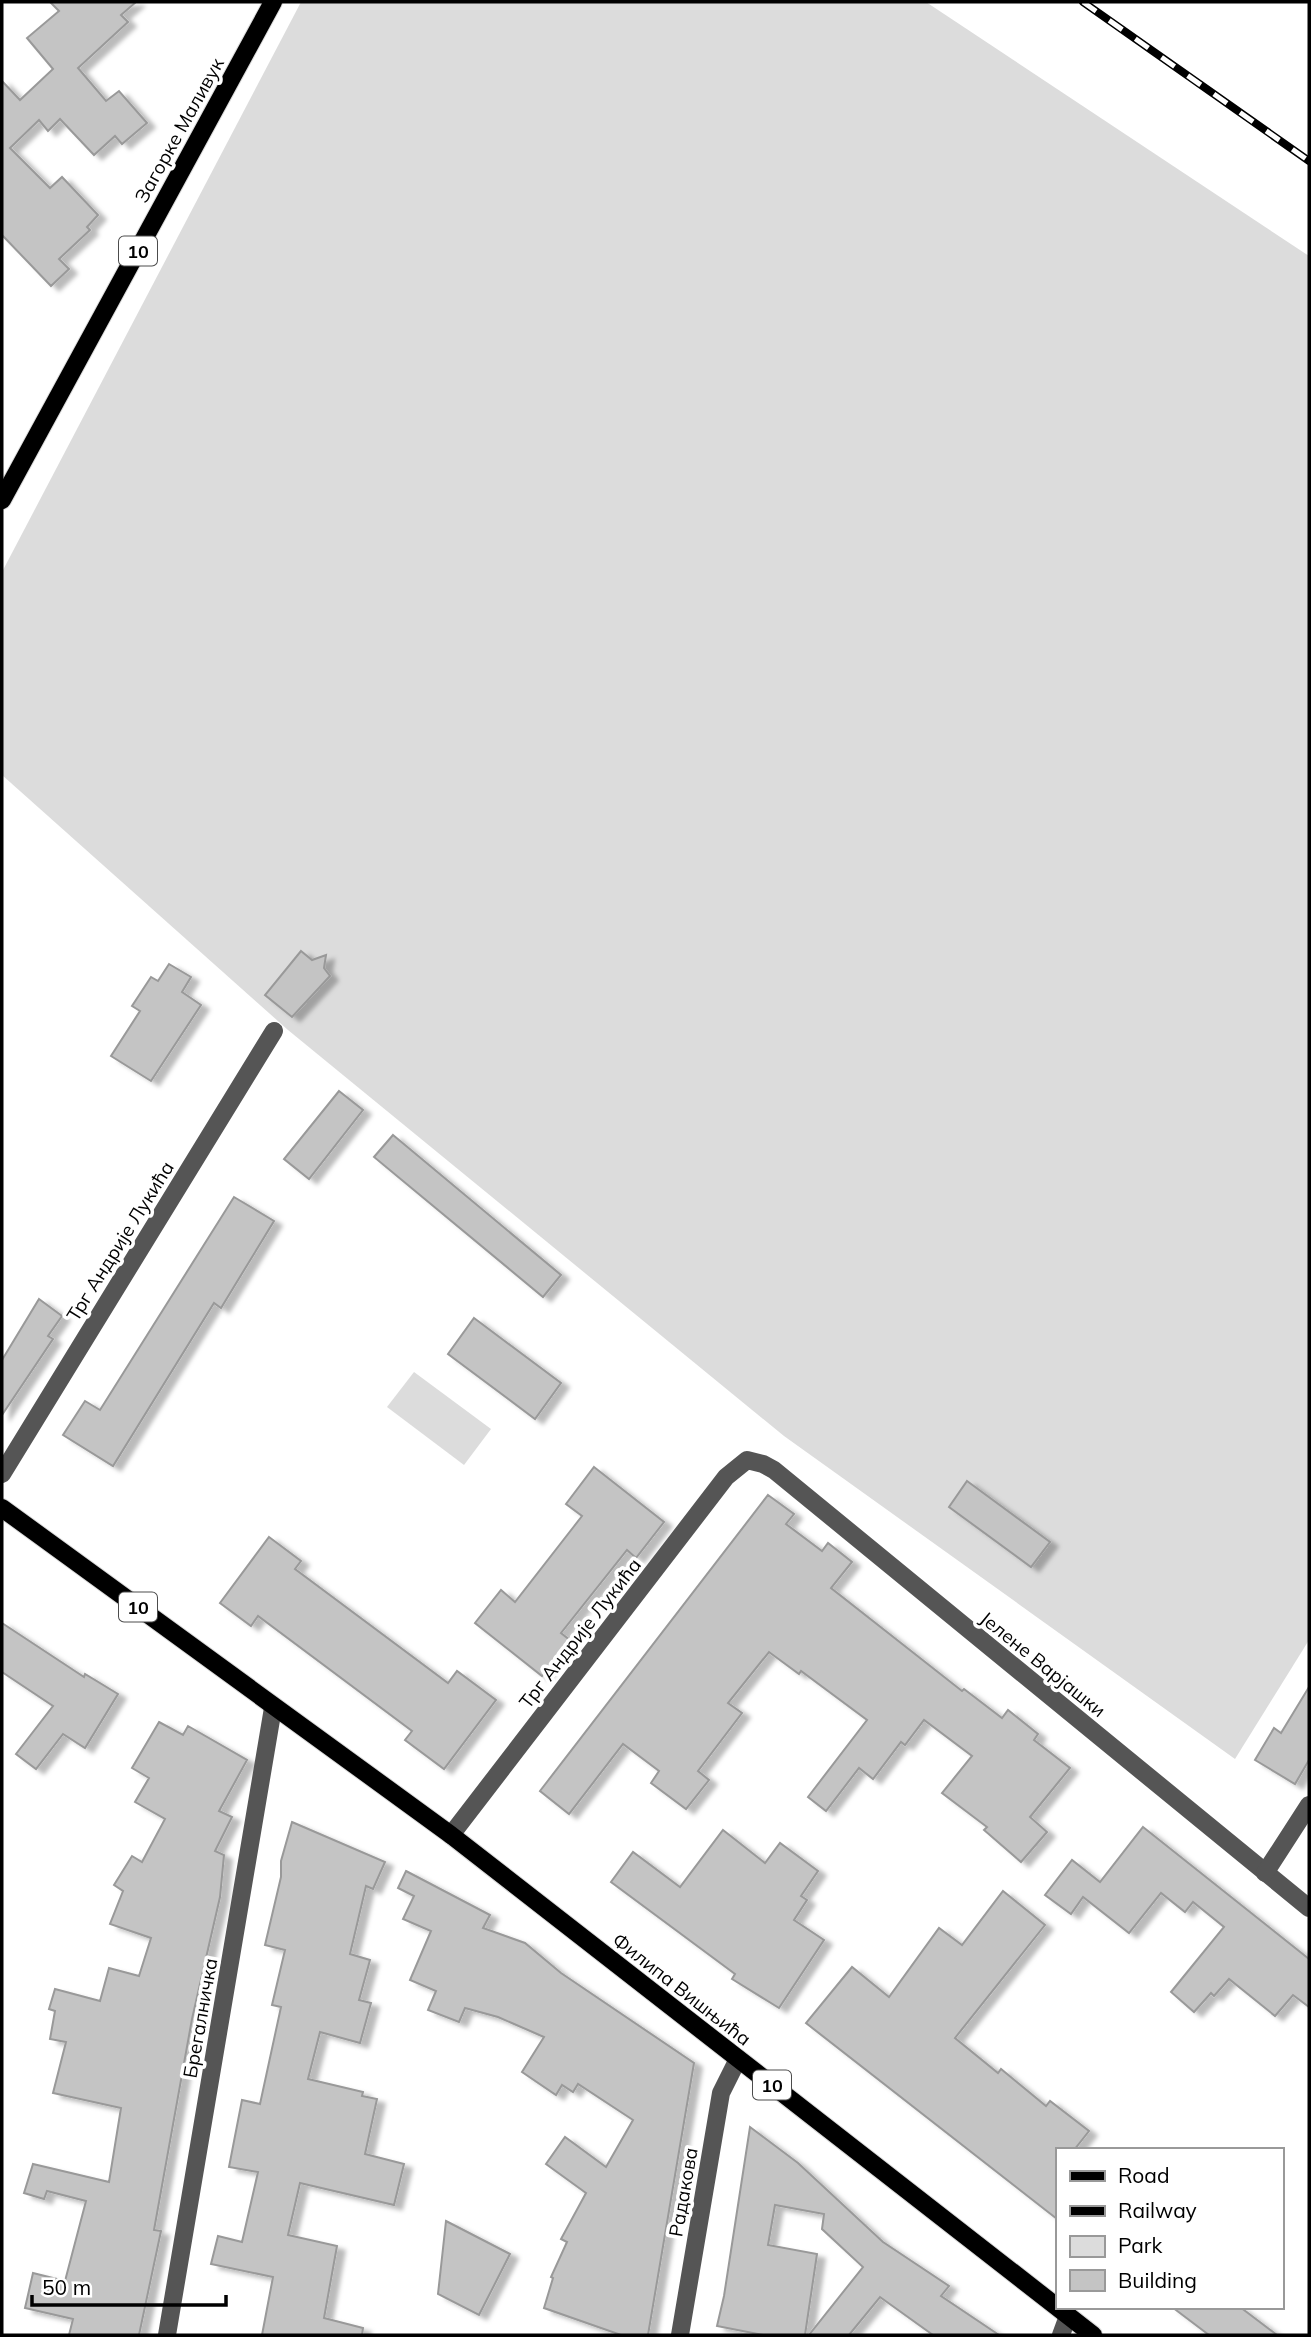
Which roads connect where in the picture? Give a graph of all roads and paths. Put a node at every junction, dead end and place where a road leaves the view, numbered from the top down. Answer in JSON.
{"nodes":[{"id":1,"x":272,"y":2,"type":"edge"},
{"id":2,"x":2,"y":500,"type":"edge"},
{"id":3,"x":274,"y":1031,"type":"dead end"},
{"id":4,"x":747,"y":1461,"type":"joint"},
{"id":5,"x":2,"y":1474,"type":"edge"},
{"id":6,"x":2,"y":1508,"type":"edge"},
{"id":7,"x":273,"y":1708,"type":"junction"},
{"id":8,"x":1309,"y":1805,"type":"edge"},
{"id":9,"x":451,"y":1835,"type":"junction"},
{"id":10,"x":1265,"y":1873,"type":"junction"},
{"id":11,"x":1309,"y":1908,"type":"edge"},
{"id":12,"x":738,"y":2059,"type":"junction"},
{"id":13,"x":1056,"y":2307,"type":"edge"},
{"id":14,"x":1059,"y":2309,"type":"edge"},
{"id":15,"x":1068,"y":2316,"type":"junction"},
{"id":16,"x":167,"y":2335,"type":"edge"},
{"id":17,"x":680,"y":2335,"type":"edge"},
{"id":18,"x":1061,"y":2335,"type":"edge"},
{"id":19,"x":1093,"y":2335,"type":"edge"}],
"edges":[{"from":1,"to":2,"type":"main road","name":"Загорке Маливук","number":"10"},
{"from":3,"to":5,"type":"street","name":"Трг Андрије Лукића"},
{"from":4,"to":9,"type":"street","name":"Трг Андрије Лукића"},
{"from":4,"to":10,"type":"street","name":"Јелене Варјашки"},
{"from":6,"to":7,"type":"main road","number":"10"},
{"from":7,"to":9,"type":"main road","name":"Филипа Вишњића","number":"10"},
{"from":7,"to":16,"type":"street","name":"Брегалничка"},
{"from":8,"to":10,"type":"street"},
{"from":9,"to":12,"type":"main road","name":"Филипа Вишњића","number":"10"},
{"from":10,"to":11,"type":"street","name":"Јелене Варјашки"},
{"from":12,"to":13,"type":"main road","name":"Филипа Вишњића","number":"10"},
{"from":12,"to":17,"type":"street","name":"Радакова"},
{"from":14,"to":15,"type":"main road","name":"Филипа Вишњића","number":"10"},
{"from":15,"to":18,"type":"street"},
{"from":15,"to":19,"type":"main road","name":"Филипа Вишњића","number":"10"}]}
